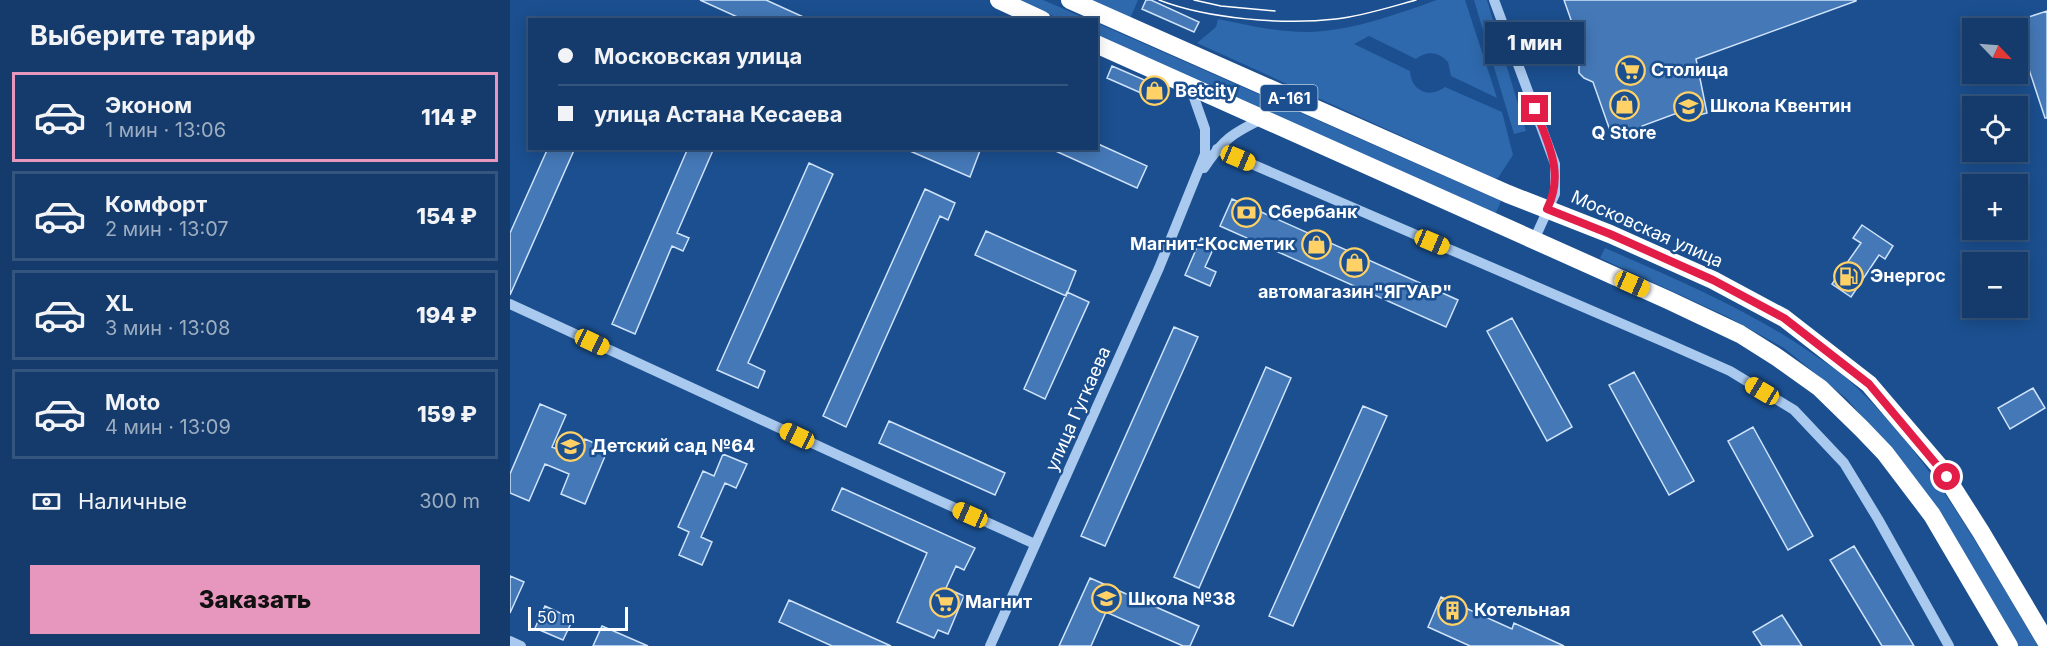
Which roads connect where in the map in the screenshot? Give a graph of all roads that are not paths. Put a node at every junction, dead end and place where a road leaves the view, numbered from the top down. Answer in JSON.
{"nodes":[{"id":1,"x":999,"y":0,"type":"edge"},
{"id":2,"x":1070,"y":0,"type":"edge"},
{"id":3,"x":1494,"y":0,"type":"edge"},
{"id":4,"x":1038,"y":18,"type":"edge"},
{"id":5,"x":1098,"y":45,"type":"edge"},
{"id":6,"x":1190,"y":86,"type":"junction"},
{"id":7,"x":1264,"y":118,"type":"junction"},
{"id":8,"x":1217,"y":149,"type":"junction"},
{"id":9,"x":1193,"y":185,"type":"junction"},
{"id":10,"x":1547,"y":209,"type":"junction"},
{"id":11,"x":1534,"y":240,"type":"junction"},
{"id":12,"x":510,"y":304,"type":"edge"},
{"id":13,"x":1035,"y":544,"type":"junction"},
{"id":14,"x":510,"y":641,"type":"edge"},
{"id":15,"x":2047,"y":643,"type":"edge"},
{"id":16,"x":521,"y":646,"type":"edge"},
{"id":17,"x":990,"y":646,"type":"edge"},
{"id":18,"x":1949,"y":646,"type":"edge"},
{"id":19,"x":2009,"y":646,"type":"edge"}],
"edges":[{"from":1,"to":4,"type":"highway"},
{"from":2,"to":10,"type":"highway","name":"Московская улица","number":"А-161"},
{"from":3,"to":10,"type":"street"},
{"from":5,"to":6,"type":"highway","number":"А-161"},
{"from":6,"to":7,"type":"highway","number":"А-161"},
{"from":6,"to":9,"type":"street","name":"улица Гугкаева"},
{"from":7,"to":8,"type":"street","name":"улица Гугкаева"},
{"from":7,"to":11,"type":"highway","number":"А-161"},
{"from":8,"to":9,"type":"street","name":"улица Гугкаева"},
{"from":8,"to":18,"type":"street"},
{"from":9,"to":13,"type":"street","name":"улица Гугкаева"},
{"from":10,"to":11,"type":"street"},
{"from":10,"to":15,"type":"highway","name":"Московская улица","number":"А-161"},
{"from":11,"to":19,"type":"highway","number":"А-161"},
{"from":12,"to":13,"type":"street"},
{"from":13,"to":17,"type":"street","name":"улица Гугкаева"},
{"from":14,"to":16,"type":"street"}]}
